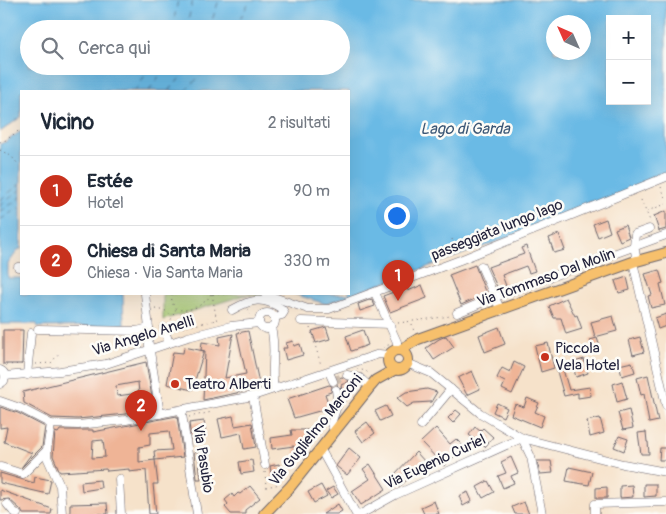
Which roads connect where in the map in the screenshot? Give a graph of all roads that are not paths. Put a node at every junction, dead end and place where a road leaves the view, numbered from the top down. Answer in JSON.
{"nodes":[{"id":1,"x":666,"y":177,"type":"edge"},
{"id":2,"x":649,"y":229,"type":"road end"},
{"id":3,"x":666,"y":235,"type":"edge"},
{"id":4,"x":634,"y":246,"type":"junction"},
{"id":5,"x":666,"y":253,"type":"edge"},
{"id":6,"x":635,"y":262,"type":"junction"},
{"id":7,"x":481,"y":266,"type":"dead end"},
{"id":8,"x":376,"y":294,"type":"dead end"},
{"id":9,"x":146,"y":295,"type":"edge"},
{"id":10,"x":269,"y":295,"type":"edge"},
{"id":11,"x":495,"y":297,"type":"junction"},
{"id":12,"x":308,"y":309,"type":"junction"},
{"id":13,"x":232,"y":310,"type":"dead end"},
{"id":14,"x":501,"y":310,"type":"junction"},
{"id":15,"x":457,"y":313,"type":"dead end"},
{"id":16,"x":275,"y":317,"type":"junction"},
{"id":17,"x":259,"y":323,"type":"junction"},
{"id":18,"x":390,"y":324,"type":"junction"},
{"id":19,"x":166,"y":327,"type":"road end"},
{"id":20,"x":149,"y":328,"type":"junction"},
{"id":21,"x":271,"y":328,"type":"junction"},
{"id":22,"x":38,"y":329,"type":"dead end"},
{"id":23,"x":31,"y":334,"type":"dead end"},
{"id":24,"x":171,"y":342,"type":"junction"},
{"id":25,"x":150,"y":350,"type":"junction"},
{"id":26,"x":397,"y":356,"type":"junction"},
{"id":27,"x":326,"y":370,"type":"junction"},
{"id":28,"x":3,"y":373,"type":"edge"},
{"id":29,"x":27,"y":375,"type":"junction"},
{"id":30,"x":347,"y":375,"type":"tunnel mouth"},
{"id":31,"x":360,"y":378,"type":"junction"},
{"id":32,"x":333,"y":381,"type":"dead end"},
{"id":33,"x":373,"y":383,"type":"junction"},
{"id":34,"x":0,"y":384,"type":"edge"},
{"id":35,"x":451,"y":389,"type":"junction"},
{"id":36,"x":274,"y":390,"type":"junction"},
{"id":37,"x":336,"y":390,"type":"dead end"},
{"id":38,"x":253,"y":396,"type":"junction"},
{"id":39,"x":0,"y":401,"type":"edge"},
{"id":40,"x":338,"y":403,"type":"junction"},
{"id":41,"x":666,"y":405,"type":"edge"},
{"id":42,"x":184,"y":409,"type":"junction"},
{"id":43,"x":160,"y":414,"type":"junction"},
{"id":44,"x":51,"y":424,"type":"junction"},
{"id":45,"x":421,"y":424,"type":"dead end"},
{"id":46,"x":335,"y":432,"type":"junction"},
{"id":47,"x":522,"y":438,"type":"junction"},
{"id":48,"x":46,"y":450,"type":"junction"},
{"id":49,"x":321,"y":450,"type":"junction"},
{"id":50,"x":265,"y":465,"type":"road end"},
{"id":51,"x":2,"y":468,"type":"edge"},
{"id":52,"x":666,"y":472,"type":"edge"},
{"id":53,"x":119,"y":479,"type":"dead end"},
{"id":54,"x":666,"y":502,"type":"edge"},
{"id":55,"x":7,"y":504,"type":"dead end"},
{"id":56,"x":366,"y":513,"type":"edge"},
{"id":57,"x":17,"y":514,"type":"edge"},
{"id":58,"x":62,"y":514,"type":"edge"},
{"id":59,"x":121,"y":514,"type":"edge"},
{"id":60,"x":197,"y":514,"type":"edge"},
{"id":61,"x":264,"y":514,"type":"edge"},
{"id":62,"x":356,"y":514,"type":"edge"},
{"id":63,"x":542,"y":514,"type":"edge"},
{"id":64,"x":595,"y":514,"type":"edge"}],
"edges":[{"from":1,"to":12,"type":"street","name":"passeggiata lungo lago"},
{"from":2,"to":4,"type":"street"},
{"from":3,"to":4,"type":"street"},
{"from":4,"to":6,"type":"street"},
{"from":4,"to":11,"type":"street"},
{"from":5,"to":6,"type":"main road","name":"Via Tommaso Dal Molin"},
{"from":6,"to":14,"type":"main road","name":"Via Tommaso Dal Molin"},
{"from":6,"to":41,"type":"street"},
{"from":7,"to":11,"type":"street"},
{"from":8,"to":18,"type":"street"},
{"from":9,"to":20,"type":"street"},
{"from":10,"to":12,"type":"street"},
{"from":11,"to":14,"type":"street"},
{"from":11,"to":15,"type":"street"},
{"from":12,"to":18,"type":"street"},
{"from":13,"to":16,"type":"street"},
{"from":14,"to":26,"type":"main road","name":"Via Tommaso Dal Molin"},
{"from":16,"to":17,"type":"street"},
{"from":16,"to":21,"type":"street"},
{"from":17,"to":21,"type":"street"},
{"from":17,"to":24,"type":"street","name":"Via Angelo Anelli"},
{"from":18,"to":26,"type":"street"},
{"from":19,"to":24,"type":"street"},
{"from":20,"to":22,"type":"street"},
{"from":20,"to":25,"type":"street"},
{"from":21,"to":36,"type":"street"},
{"from":23,"to":29,"type":"street"},
{"from":24,"to":25,"type":"street","name":"Via Angelo Anelli"},
{"from":25,"to":29,"type":"street","name":"Via Angelo Anelli"},
{"from":25,"to":43,"type":"street"},
{"from":26,"to":27,"type":"street"},
{"from":26,"to":33,"type":"main road","name":"Via Guglielmo Marconi"},
{"from":26,"to":35,"type":"street"},
{"from":27,"to":32,"type":"street"},
{"from":27,"to":36,"type":"street"},
{"from":28,"to":29,"type":"street","name":"Via Angelo Anelli"},
{"from":28,"to":34,"type":"street"},
{"from":30,"to":31,"type":"street"},
{"from":31,"to":33,"type":"street"},
{"from":31,"to":40,"type":"street"},
{"from":33,"to":46,"type":"main road","name":"Via Guglielmo Marconi"},
{"from":35,"to":45,"type":"street"},
{"from":35,"to":47,"type":"street"},
{"from":36,"to":38,"type":"street"},
{"from":37,"to":40,"type":"street"},
{"from":38,"to":42,"type":"street"},
{"from":38,"to":50,"type":"street"},
{"from":39,"to":44,"type":"street"},
{"from":40,"to":46,"type":"street"},
{"from":42,"to":43,"type":"street"},
{"from":42,"to":60,"type":"street","name":"Via Pasubio"},
{"from":43,"to":44,"type":"street"},
{"from":44,"to":48,"type":"street"},
{"from":46,"to":49,"type":"main road","name":"Via Guglielmo Marconi"},
{"from":47,"to":52,"type":"street"},
{"from":47,"to":56,"type":"street","name":"Via Eugenio Curiel"},
{"from":47,"to":63,"type":"street"},
{"from":48,"to":51,"type":"street"},
{"from":48,"to":58,"type":"street"},
{"from":49,"to":61,"type":"main road","name":"Via Guglielmo Marconi"},
{"from":49,"to":62,"type":"street"},
{"from":53,"to":59,"type":"street"},
{"from":54,"to":64,"type":"street"},
{"from":55,"to":57,"type":"street"}]}
